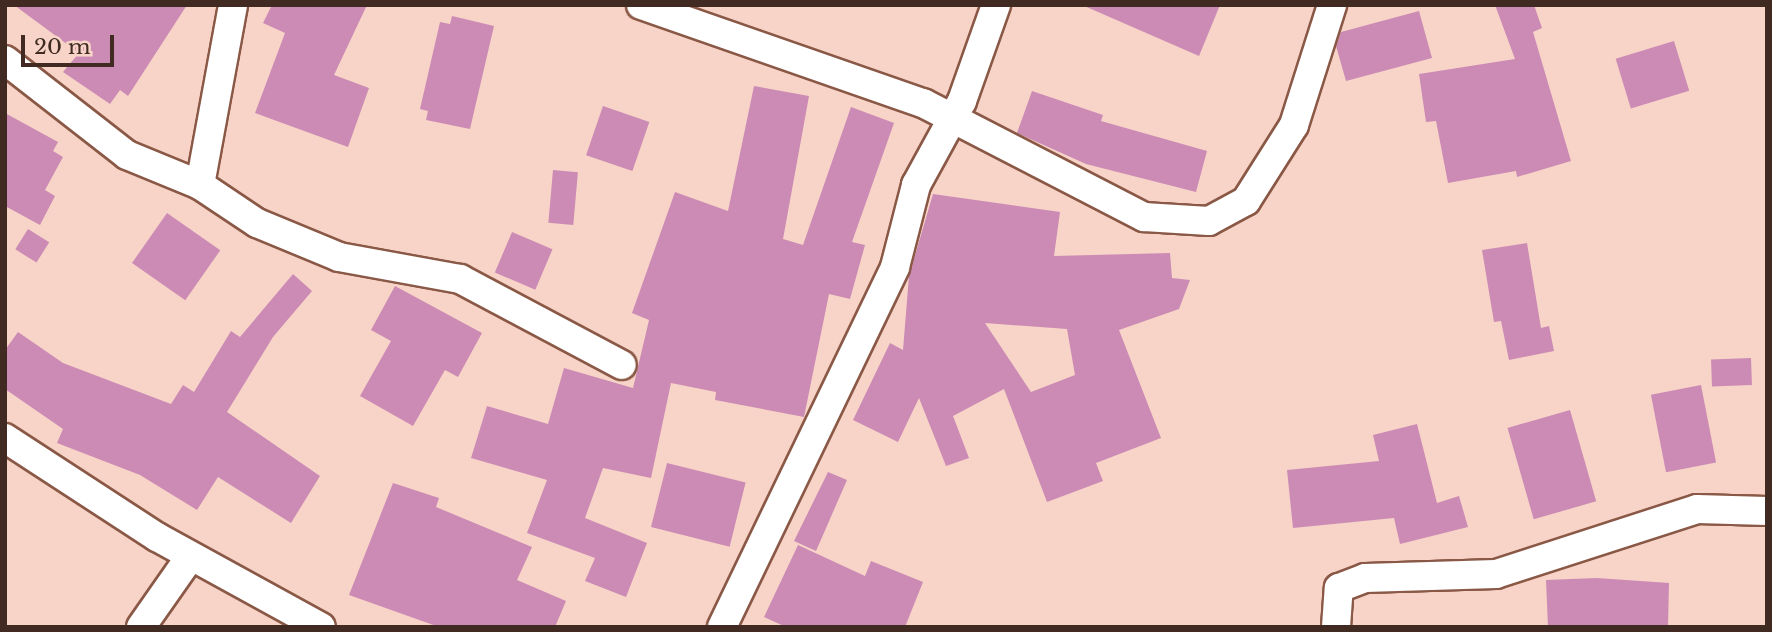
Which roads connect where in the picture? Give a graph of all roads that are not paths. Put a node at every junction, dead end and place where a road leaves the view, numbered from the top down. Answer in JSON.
{"nodes":[{"id":1,"x":233,"y":5,"type":"edge"},
{"id":2,"x":641,"y":5,"type":"edge"},
{"id":3,"x":996,"y":5,"type":"edge"},
{"id":4,"x":1332,"y":5,"type":"edge"},
{"id":5,"x":5,"y":60,"type":"edge"},
{"id":6,"x":949,"y":119,"type":"junction"},
{"id":7,"x":200,"y":185,"type":"junction"},
{"id":8,"x":622,"y":365,"type":"dead end"},
{"id":9,"x":5,"y":438,"type":"edge"},
{"id":10,"x":1767,"y":511,"type":"edge"},
{"id":11,"x":190,"y":557,"type":"junction"},
{"id":12,"x":141,"y":627,"type":"edge"},
{"id":13,"x":321,"y":627,"type":"edge"},
{"id":14,"x":722,"y":627,"type":"edge"},
{"id":15,"x":1336,"y":627,"type":"edge"}],
"edges":[{"from":1,"to":7,"type":"street"},
{"from":2,"to":6,"type":"street"},
{"from":3,"to":6,"type":"street"},
{"from":4,"to":6,"type":"street"},
{"from":5,"to":7,"type":"street"},
{"from":6,"to":14,"type":"street"},
{"from":7,"to":8,"type":"street"},
{"from":9,"to":11,"type":"street"},
{"from":10,"to":15,"type":"street"},
{"from":11,"to":12,"type":"street"},
{"from":11,"to":13,"type":"street"}]}
